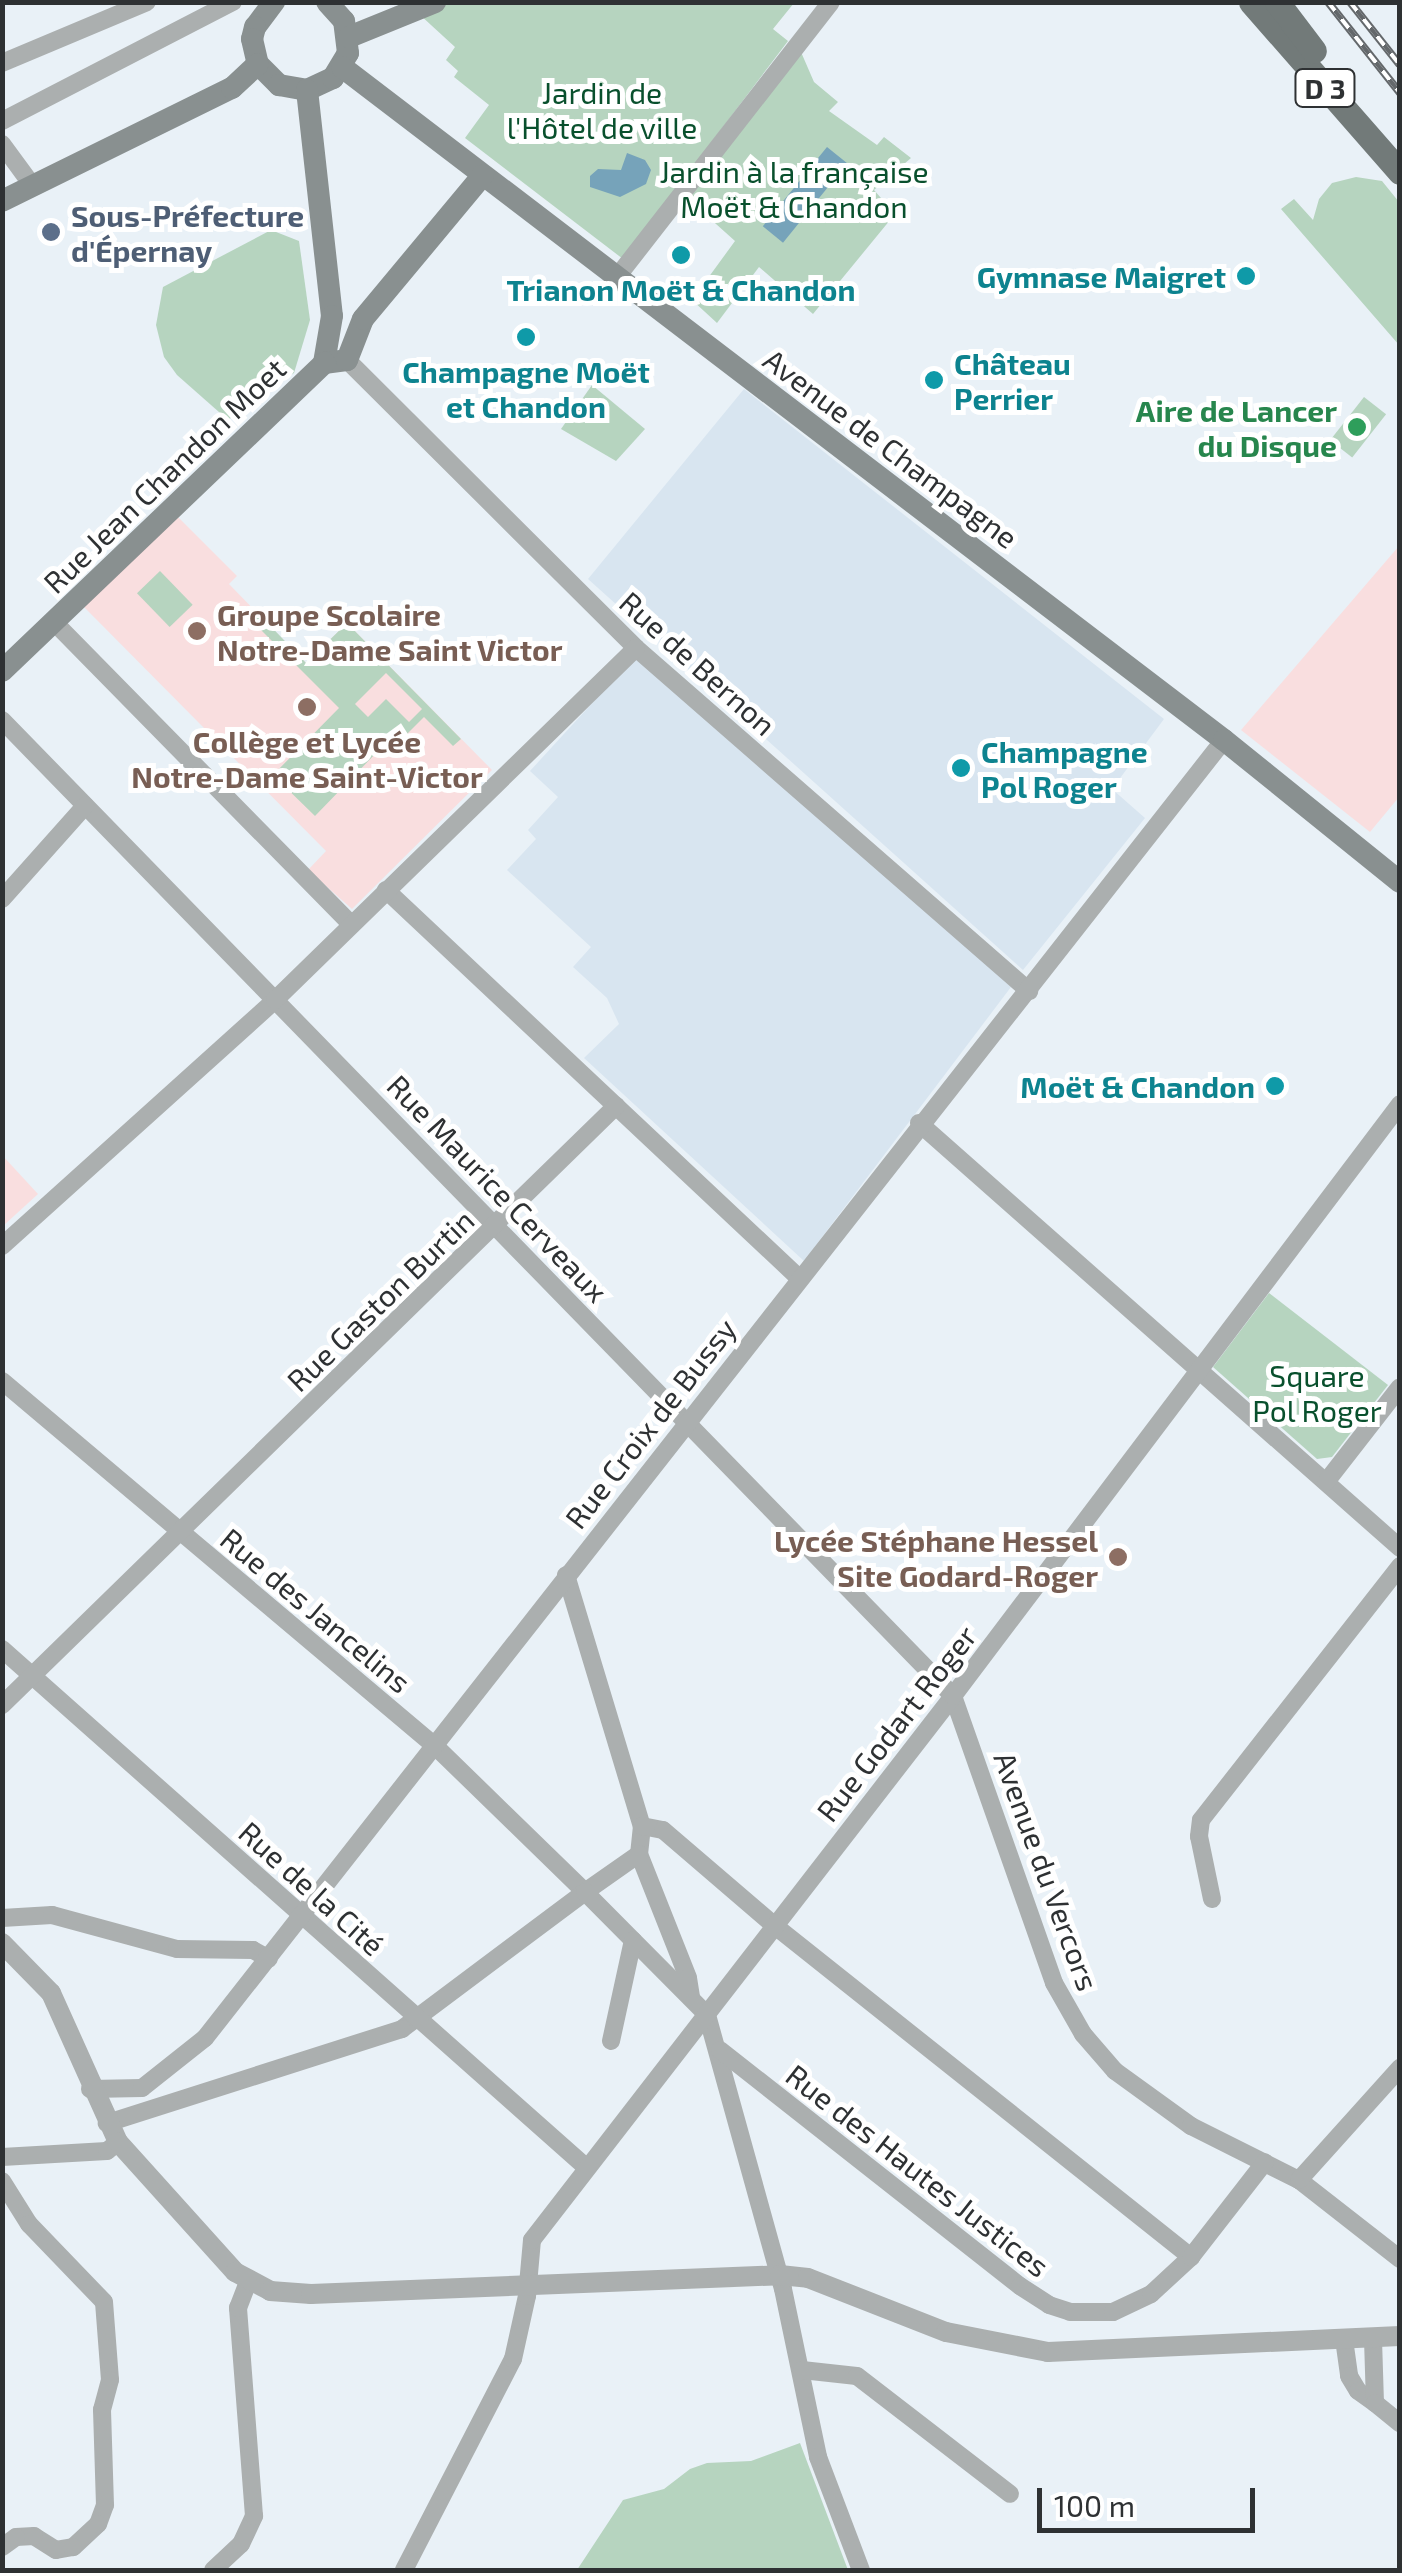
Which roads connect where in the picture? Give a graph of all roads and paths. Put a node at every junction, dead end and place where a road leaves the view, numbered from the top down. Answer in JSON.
{"nodes":[{"id":1,"x":147,"y":2,"type":"edge"},
{"id":2,"x":232,"y":2,"type":"edge"},
{"id":3,"x":327,"y":2,"type":"edge"},
{"id":4,"x":435,"y":2,"type":"edge"},
{"id":5,"x":831,"y":2,"type":"edge"},
{"id":6,"x":1251,"y":2,"type":"edge"},
{"id":7,"x":1278,"y":2,"type":"edge"},
{"id":8,"x":259,"y":7,"type":"edge"},
{"id":9,"x":349,"y":37,"type":"junction"},
{"id":10,"x":2,"y":62,"type":"edge"},
{"id":11,"x":258,"y":64,"type":"junction"},
{"id":12,"x":342,"y":67,"type":"junction"},
{"id":13,"x":307,"y":90,"type":"junction"},
{"id":14,"x":2,"y":121,"type":"edge"},
{"id":15,"x":2,"y":144,"type":"edge"},
{"id":16,"x":1377,"y":147,"type":"junction"},
{"id":17,"x":1400,"y":172,"type":"edge"},
{"id":18,"x":483,"y":175,"type":"junction"},
{"id":19,"x":32,"y":184,"type":"junction"},
{"id":20,"x":2,"y":201,"type":"edge"},
{"id":21,"x":617,"y":277,"type":"junction"},
{"id":22,"x":332,"y":316,"type":"junction"},
{"id":23,"x":363,"y":319,"type":"junction"},
{"id":24,"x":335,"y":362,"type":"junction"},
{"id":25,"x":54,"y":622,"type":"junction"},
{"id":26,"x":636,"y":648,"type":"junction"},
{"id":27,"x":2,"y":672,"type":"edge"},
{"id":28,"x":2,"y":720,"type":"edge"},
{"id":29,"x":1224,"y":740,"type":"junction"},
{"id":30,"x":85,"y":806,"type":"junction"},
{"id":31,"x":1400,"y":882,"type":"edge"},
{"id":32,"x":386,"y":890,"type":"junction"},
{"id":33,"x":2,"y":899,"type":"edge"},
{"id":34,"x":350,"y":924,"type":"junction"},
{"id":35,"x":1028,"y":991,"type":"junction"},
{"id":36,"x":274,"y":1000,"type":"junction"},
{"id":37,"x":1400,"y":1104,"type":"edge"},
{"id":38,"x":616,"y":1106,"type":"junction"},
{"id":39,"x":919,"y":1123,"type":"junction"},
{"id":40,"x":498,"y":1225,"type":"junction"},
{"id":41,"x":2,"y":1246,"type":"edge"},
{"id":42,"x":798,"y":1277,"type":"junction"},
{"id":43,"x":1201,"y":1370,"type":"junction"},
{"id":44,"x":2,"y":1381,"type":"edge"},
{"id":45,"x":1400,"y":1386,"type":"edge"},
{"id":46,"x":686,"y":1422,"type":"junction"},
{"id":47,"x":1326,"y":1482,"type":"junction"},
{"id":48,"x":180,"y":1531,"type":"junction"},
{"id":49,"x":1400,"y":1548,"type":"edge"},
{"id":50,"x":1400,"y":1566,"type":"edge"},
{"id":51,"x":566,"y":1575,"type":"junction"},
{"id":52,"x":2,"y":1649,"type":"edge"},
{"id":53,"x":33,"y":1676,"type":"junction"},
{"id":54,"x":953,"y":1696,"type":"junction"},
{"id":55,"x":2,"y":1705,"type":"edge"},
{"id":56,"x":434,"y":1746,"type":"junction"},
{"id":57,"x":642,"y":1826,"type":"junction"},
{"id":58,"x":639,"y":1854,"type":"junction"},
{"id":59,"x":584,"y":1892,"type":"junction"},
{"id":60,"x":1212,"y":1899,"type":"dead end"},
{"id":61,"x":302,"y":1916,"type":"junction"},
{"id":62,"x":2,"y":1918,"type":"edge"},
{"id":63,"x":775,"y":1926,"type":"junction"},
{"id":64,"x":633,"y":1940,"type":"junction"},
{"id":65,"x":2,"y":1944,"type":"edge"},
{"id":66,"x":270,"y":1959,"type":"junction"},
{"id":67,"x":691,"y":1998,"type":"junction"},
{"id":68,"x":707,"y":2014,"type":"junction"},
{"id":69,"x":417,"y":2019,"type":"junction"},
{"id":70,"x":611,"y":2041,"type":"dead end"},
{"id":71,"x":720,"y":2050,"type":"junction"},
{"id":72,"x":1400,"y":2068,"type":"edge"},
{"id":73,"x":90,"y":2089,"type":"junction"},
{"id":74,"x":108,"y":2123,"type":"junction"},
{"id":75,"x":118,"y":2142,"type":"junction"},
{"id":76,"x":2,"y":2158,"type":"edge"},
{"id":77,"x":1266,"y":2162,"type":"junction"},
{"id":78,"x":587,"y":2168,"type":"junction"},
{"id":79,"x":2,"y":2180,"type":"edge"},
{"id":80,"x":1299,"y":2180,"type":"junction"},
{"id":81,"x":1191,"y":2257,"type":"junction"},
{"id":82,"x":1400,"y":2259,"type":"edge"},
{"id":83,"x":780,"y":2274,"type":"junction"},
{"id":84,"x":248,"y":2280,"type":"junction"},
{"id":85,"x":526,"y":2286,"type":"junction"},
{"id":86,"x":1400,"y":2336,"type":"edge"},
{"id":87,"x":1372,"y":2338,"type":"junction"},
{"id":88,"x":1344,"y":2339,"type":"junction"},
{"id":89,"x":802,"y":2370,"type":"junction"},
{"id":90,"x":1375,"y":2403,"type":"junction"},
{"id":91,"x":1400,"y":2423,"type":"edge"},
{"id":92,"x":1010,"y":2494,"type":"dead end"},
{"id":93,"x":2,"y":2548,"type":"edge"},
{"id":94,"x":213,"y":2570,"type":"edge"},
{"id":95,"x":404,"y":2570,"type":"edge"},
{"id":96,"x":861,"y":2570,"type":"edge"}],
"edges":[{"from":1,"to":10,"type":"street"},
{"from":2,"to":14,"type":"street"},
{"from":3,"to":9,"type":"main road"},
{"from":4,"to":9,"type":"main road"},
{"from":5,"to":21,"type":"street"},
{"from":6,"to":16,"type":"main road","number":"D 3"},
{"from":7,"to":16,"type":"main road","number":"D 3"},
{"from":8,"to":11,"type":"main road"},
{"from":9,"to":12,"type":"main road"},
{"from":11,"to":13,"type":"main road"},
{"from":11,"to":19,"type":"main road"},
{"from":12,"to":13,"type":"main road"},
{"from":12,"to":18,"type":"main road","name":"Avenue de Champagne"},
{"from":13,"to":22,"type":"main road"},
{"from":15,"to":19,"type":"street"},
{"from":16,"to":17,"type":"main road","number":"D 3"},
{"from":18,"to":21,"type":"main road","name":"Avenue de Champagne"},
{"from":18,"to":23,"type":"main road","name":"Rue Jean Chandon Moet"},
{"from":19,"to":20,"type":"main road"},
{"from":21,"to":29,"type":"main road","name":"Avenue de Champagne"},
{"from":22,"to":23,"type":"main road"},
{"from":22,"to":24,"type":"main road"},
{"from":23,"to":24,"type":"main road","name":"Rue Jean Chandon Moet"},
{"from":24,"to":25,"type":"main road","name":"Rue Jean Chandon Moet"},
{"from":24,"to":26,"type":"street","name":"Rue de Bernon"},
{"from":25,"to":27,"type":"main road","name":"Rue Jean Chandon Moet"},
{"from":25,"to":34,"type":"street"},
{"from":26,"to":32,"type":"street"},
{"from":26,"to":35,"type":"street","name":"Rue de Bernon"},
{"from":28,"to":30,"type":"street","name":"Rue Maurice Cerveaux"},
{"from":29,"to":31,"type":"main road","name":"Avenue de Champagne"},
{"from":29,"to":35,"type":"street","name":"Rue Croix de Bussy"},
{"from":30,"to":33,"type":"street"},
{"from":30,"to":36,"type":"street","name":"Rue Maurice Cerveaux"},
{"from":32,"to":34,"type":"street"},
{"from":32,"to":38,"type":"street"},
{"from":34,"to":36,"type":"street"},
{"from":35,"to":39,"type":"street","name":"Rue Croix de Bussy"},
{"from":36,"to":40,"type":"street","name":"Rue Maurice Cerveaux"},
{"from":36,"to":41,"type":"street"},
{"from":37,"to":43,"type":"street","name":"Rue Godart Roger"},
{"from":38,"to":40,"type":"street","name":"Rue Gaston Burtin"},
{"from":38,"to":42,"type":"street"},
{"from":39,"to":42,"type":"street","name":"Rue Croix de Bussy"},
{"from":39,"to":43,"type":"street"},
{"from":40,"to":46,"type":"street","name":"Rue Maurice Cerveaux"},
{"from":40,"to":48,"type":"street","name":"Rue Gaston Burtin"},
{"from":42,"to":46,"type":"street","name":"Rue Croix de Bussy"},
{"from":43,"to":47,"type":"street"},
{"from":43,"to":54,"type":"street","name":"Rue Godart Roger"},
{"from":44,"to":48,"type":"street","name":"Rue des Jancelins"},
{"from":45,"to":47,"type":"street"},
{"from":46,"to":51,"type":"street","name":"Rue Croix de Bussy"},
{"from":46,"to":54,"type":"street","name":"Rue Maurice Cerveaux"},
{"from":47,"to":49,"type":"street"},
{"from":48,"to":53,"type":"street","name":"Rue Gaston Burtin"},
{"from":48,"to":56,"type":"street","name":"Rue des Jancelins"},
{"from":50,"to":60,"type":"street"},
{"from":51,"to":56,"type":"street","name":"Rue Croix de Bussy"},
{"from":51,"to":57,"type":"street"},
{"from":52,"to":53,"type":"street","name":"Rue de la Cité"},
{"from":53,"to":55,"type":"street","name":"Rue Gaston Burtin"},
{"from":53,"to":61,"type":"street","name":"Rue de la Cité"},
{"from":54,"to":63,"type":"street","name":"Rue Godart Roger"},
{"from":54,"to":77,"type":"street","name":"Avenue du Vercors"},
{"from":56,"to":59,"type":"street","name":"Rue des Jancelins"},
{"from":56,"to":61,"type":"street","name":"Rue Croix de Bussy"},
{"from":57,"to":58,"type":"street"},
{"from":57,"to":63,"type":"street"},
{"from":58,"to":59,"type":"street"},
{"from":58,"to":67,"type":"street"},
{"from":59,"to":64,"type":"street","name":"Rue des Jancelins"},
{"from":59,"to":69,"type":"street"},
{"from":61,"to":66,"type":"street","name":"Rue Croix de Bussy"},
{"from":61,"to":69,"type":"street","name":"Rue de la Cité"},
{"from":62,"to":66,"type":"street"},
{"from":63,"to":68,"type":"street","name":"Rue Godart Roger"},
{"from":63,"to":81,"type":"street"},
{"from":64,"to":67,"type":"street","name":"Rue des Jancelins"},
{"from":64,"to":70,"type":"street"},
{"from":65,"to":73,"type":"street"},
{"from":66,"to":73,"type":"street","name":"Rue Croix de Bussy"},
{"from":67,"to":68,"type":"street","name":"Rue des Jancelins"},
{"from":68,"to":71,"type":"street"},
{"from":68,"to":78,"type":"street","name":"Rue Godart Roger"},
{"from":69,"to":74,"type":"street"},
{"from":69,"to":78,"type":"street","name":"Rue de la Cité"},
{"from":71,"to":81,"type":"street","name":"Rue des Hautes Justices"},
{"from":71,"to":83,"type":"street"},
{"from":72,"to":80,"type":"street"},
{"from":73,"to":74,"type":"street"},
{"from":74,"to":75,"type":"street"},
{"from":75,"to":76,"type":"street"},
{"from":75,"to":84,"type":"street"},
{"from":77,"to":80,"type":"street","name":"Avenue du Vercors"},
{"from":77,"to":81,"type":"street","name":"Rue des Hautes Justices"},
{"from":78,"to":85,"type":"street","name":"Rue Godart Roger"},
{"from":79,"to":93,"type":"street"},
{"from":80,"to":82,"type":"street","name":"Avenue du Vercors"},
{"from":83,"to":85,"type":"street"},
{"from":83,"to":88,"type":"street"},
{"from":83,"to":89,"type":"street"},
{"from":84,"to":85,"type":"street"},
{"from":84,"to":94,"type":"street"},
{"from":85,"to":95,"type":"street","name":"Rue Godart Roger"},
{"from":86,"to":87,"type":"street"},
{"from":87,"to":88,"type":"street"},
{"from":87,"to":90,"type":"street"},
{"from":88,"to":90,"type":"street"},
{"from":89,"to":92,"type":"street"},
{"from":89,"to":96,"type":"street"},
{"from":90,"to":91,"type":"street"}]}
